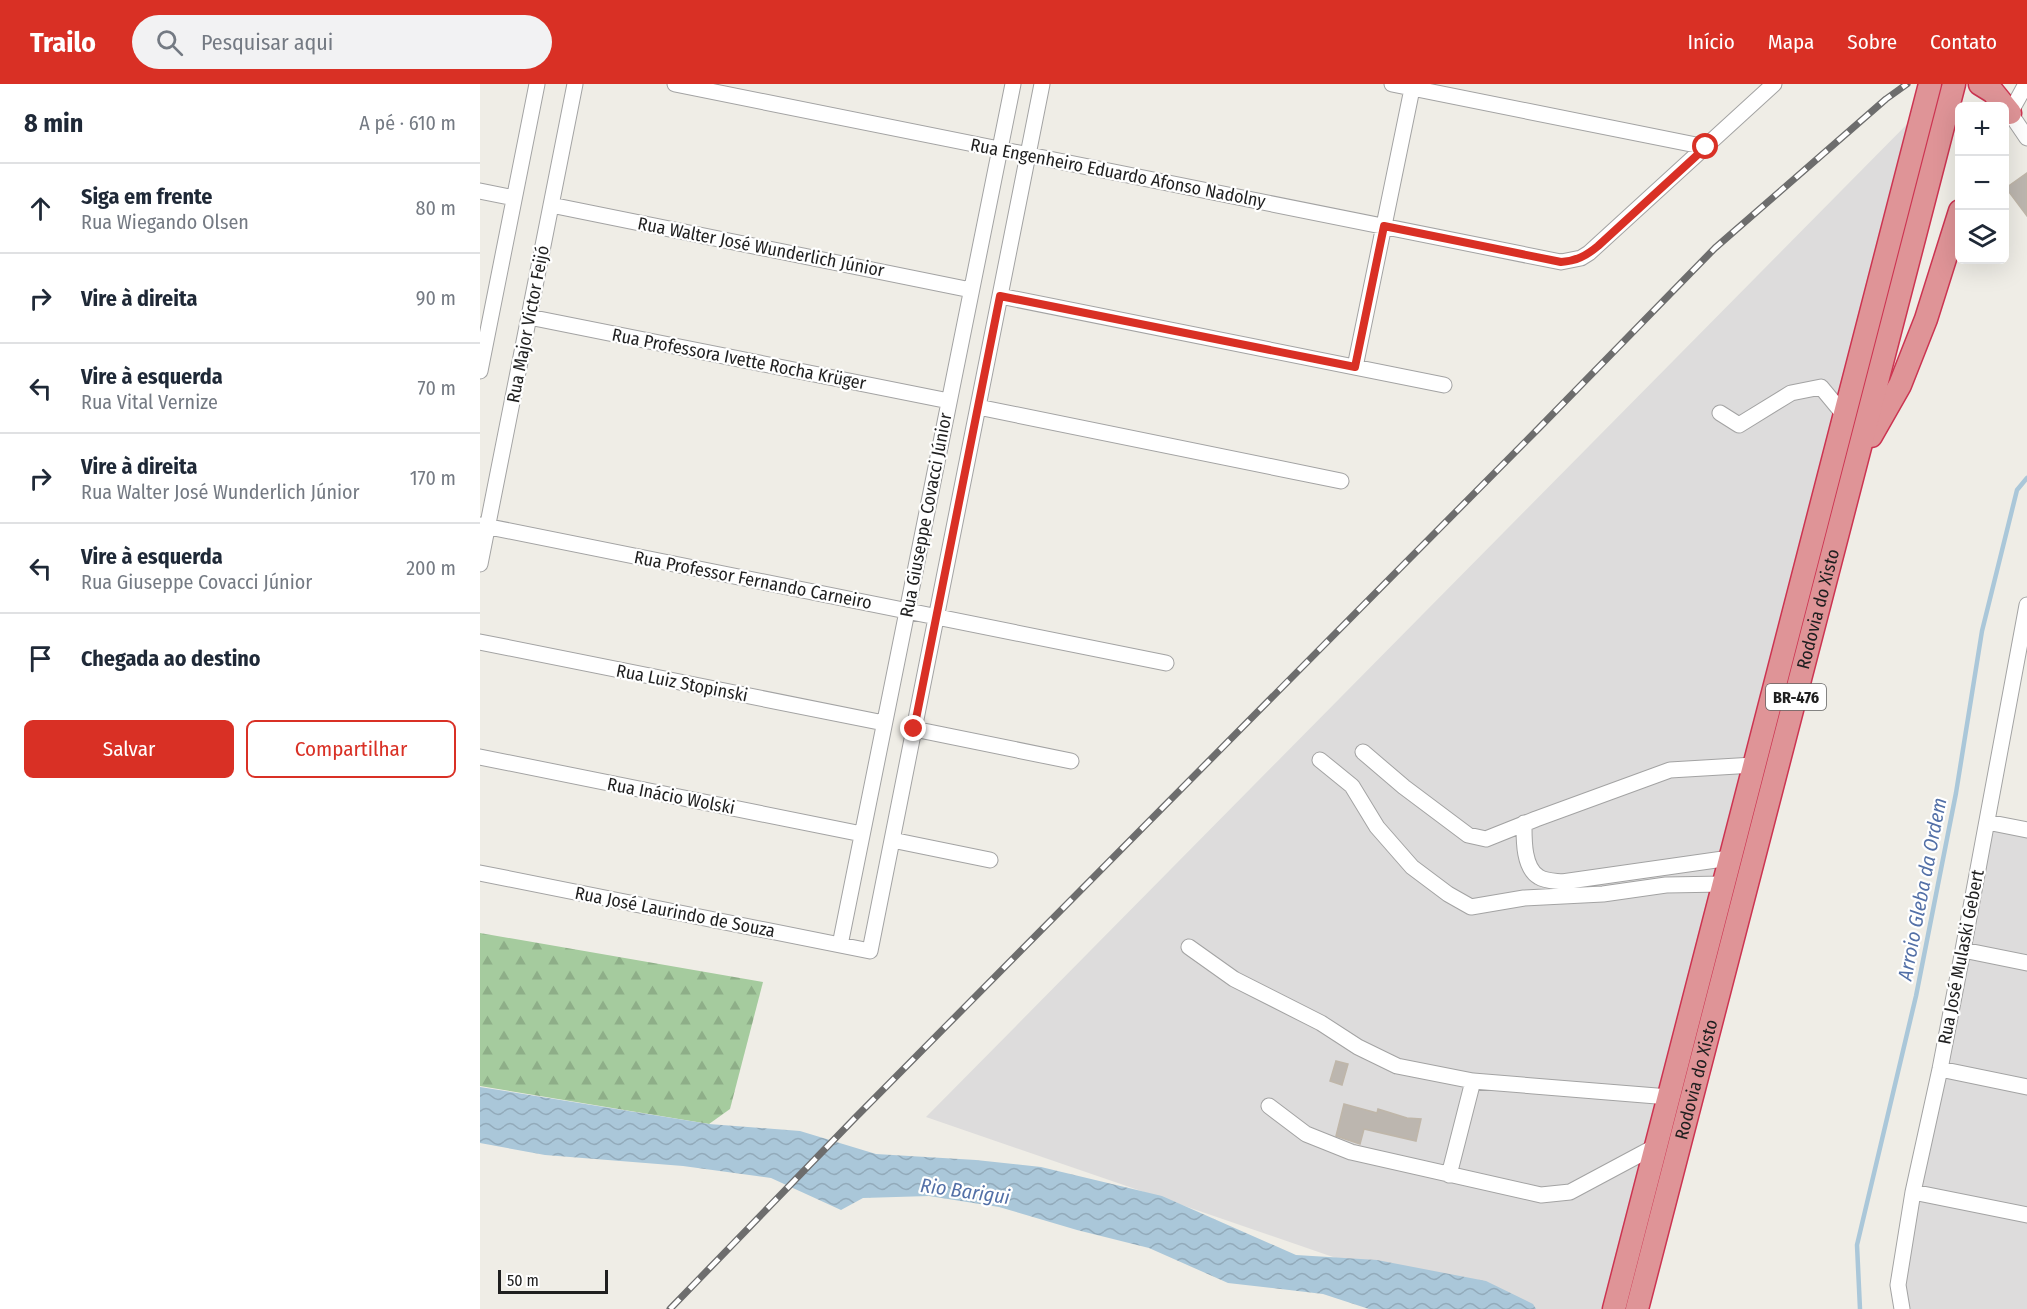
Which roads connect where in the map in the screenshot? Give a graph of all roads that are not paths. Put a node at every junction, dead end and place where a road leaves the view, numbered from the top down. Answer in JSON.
{"nodes":[{"id":1,"x":537,"y":84,"type":"edge"},
{"id":2,"x":575,"y":84,"type":"edge"},
{"id":3,"x":675,"y":84,"type":"edge"},
{"id":4,"x":1012,"y":84,"type":"edge"},
{"id":5,"x":1042,"y":84,"type":"edge"},
{"id":6,"x":1392,"y":84,"type":"edge"},
{"id":7,"x":1774,"y":84,"type":"edge"},
{"id":8,"x":1930,"y":84,"type":"edge"},
{"id":9,"x":1954,"y":84,"type":"edge"},
{"id":10,"x":1979,"y":84,"type":"edge"},
{"id":11,"x":2026,"y":84,"type":"edge"},
{"id":12,"x":1412,"y":86,"type":"edge"},
{"id":13,"x":1980,"y":102,"type":"edge"},
{"id":14,"x":2014,"y":117,"type":"edge"},
{"id":15,"x":2027,"y":138,"type":"edge"},
{"id":16,"x":1706,"y":147,"type":"junction"},
{"id":17,"x":999,"y":149,"type":"junction"},
{"id":18,"x":1028,"y":155,"type":"junction"},
{"id":19,"x":480,"y":191,"type":"edge"},
{"id":20,"x":514,"y":198,"type":"junction"},
{"id":21,"x":551,"y":205,"type":"junction"},
{"id":22,"x":1955,"y":224,"type":"edge"},
{"id":23,"x":1384,"y":226,"type":"junction"},
{"id":24,"x":971,"y":290,"type":"junction"},
{"id":25,"x":1000,"y":296,"type":"junction"},
{"id":26,"x":486,"y":308,"type":"edge"},
{"id":27,"x":529,"y":317,"type":"junction"},
{"id":28,"x":1355,"y":367,"type":"junction"},
{"id":29,"x":480,"y":371,"type":"edge"},
{"id":30,"x":1444,"y":385,"type":"dead end"},
{"id":31,"x":949,"y":401,"type":"junction"},
{"id":32,"x":978,"y":407,"type":"junction"},
{"id":33,"x":1720,"y":413,"type":"dead end"},
{"id":34,"x":1845,"y":416,"type":"junction"},
{"id":35,"x":1856,"y":463,"type":"junction"},
{"id":36,"x":1341,"y":481,"type":"dead end"},
{"id":37,"x":484,"y":526,"type":"edge"},
{"id":38,"x":480,"y":564,"type":"edge"},
{"id":39,"x":2027,"y":605,"type":"edge"},
{"id":40,"x":907,"y":611,"type":"junction"},
{"id":41,"x":936,"y":617,"type":"junction"},
{"id":42,"x":480,"y":642,"type":"edge"},
{"id":43,"x":1166,"y":663,"type":"dead end"},
{"id":44,"x":2020,"y":673,"type":"edge"},
{"id":45,"x":884,"y":723,"type":"junction"},
{"id":46,"x":914,"y":729,"type":"junction"},
{"id":47,"x":1363,"y":753,"type":"dead end"},
{"id":48,"x":480,"y":757,"type":"edge"},
{"id":49,"x":1320,"y":760,"type":"dead end"},
{"id":50,"x":1071,"y":761,"type":"dead end"},
{"id":51,"x":1754,"y":765,"type":"junction"},
{"id":52,"x":1987,"y":822,"type":"junction"},
{"id":53,"x":1524,"y":823,"type":"junction"},
{"id":54,"x":2027,"y":830,"type":"edge"},
{"id":55,"x":862,"y":834,"type":"junction"},
{"id":56,"x":892,"y":840,"type":"junction"},
{"id":57,"x":1730,"y":858,"type":"junction"},
{"id":58,"x":990,"y":860,"type":"dead end"},
{"id":59,"x":480,"y":873,"type":"edge"},
{"id":60,"x":1724,"y":884,"type":"junction"},
{"id":61,"x":840,"y":945,"type":"junction"},
{"id":62,"x":1189,"y":947,"type":"dead end"},
{"id":63,"x":1964,"y":950,"type":"junction"},
{"id":64,"x":870,"y":951,"type":"joint"},
{"id":65,"x":2027,"y":963,"type":"edge"},
{"id":66,"x":1940,"y":1069,"type":"junction"},
{"id":67,"x":1473,"y":1081,"type":"junction"},
{"id":68,"x":2027,"y":1087,"type":"edge"},
{"id":69,"x":1669,"y":1097,"type":"junction"},
{"id":70,"x":1269,"y":1106,"type":"dead end"},
{"id":71,"x":1656,"y":1146,"type":"junction"},
{"id":72,"x":1449,"y":1175,"type":"junction"},
{"id":73,"x":1913,"y":1192,"type":"junction"},
{"id":74,"x":2027,"y":1215,"type":"edge"},
{"id":75,"x":1614,"y":1309,"type":"edge"},
{"id":76,"x":1637,"y":1309,"type":"edge"},
{"id":77,"x":1902,"y":1309,"type":"edge"}],
"edges":[{"from":1,"to":20,"type":"street","name":"Rua Major Victor Feijó"},
{"from":2,"to":21,"type":"street","name":"Rua Major Victor Feijó"},
{"from":3,"to":17,"type":"street","name":"Rua Engenheiro Eduardo Afonso Nadolny"},
{"from":4,"to":17,"type":"street","name":"Rua Giuseppe Covacci Júnior"},
{"from":5,"to":18,"type":"street","name":"Rua Giuseppe Covacci Júnior"},
{"from":6,"to":12,"type":"street"},
{"from":7,"to":16,"type":"street"},
{"from":8,"to":34,"type":"highway","name":"Rodovia do Xisto","number":"BR-476"},
{"from":9,"to":35,"type":"highway","name":"Rodovia do Xisto","number":"BR-476"},
{"from":10,"to":13,"type":"highway"},
{"from":10,"to":14,"type":"highway"},
{"from":11,"to":14,"type":"street"},
{"from":12,"to":16,"type":"street"},
{"from":12,"to":23,"type":"street"},
{"from":14,"to":15,"type":"street"},
{"from":16,"to":23,"type":"street","name":"Rua Engenheiro Eduardo Afonso Nadolny"},
{"from":17,"to":18,"type":"street","name":"Rua Engenheiro Eduardo Afonso Nadolny"},
{"from":17,"to":24,"type":"street","name":"Rua Giuseppe Covacci Júnior"},
{"from":18,"to":23,"type":"street","name":"Rua Engenheiro Eduardo Afonso Nadolny"},
{"from":18,"to":25,"type":"street","name":"Rua Giuseppe Covacci Júnior"},
{"from":19,"to":20,"type":"street"},
{"from":20,"to":26,"type":"street","name":"Rua Major Victor Feijó"},
{"from":21,"to":24,"type":"street","name":"Rua Walter José Wunderlich Júnior"},
{"from":21,"to":27,"type":"street","name":"Rua Major Victor Feijó"},
{"from":22,"to":35,"type":"highway"},
{"from":23,"to":28,"type":"street"},
{"from":24,"to":31,"type":"street","name":"Rua Giuseppe Covacci Júnior"},
{"from":25,"to":28,"type":"street"},
{"from":25,"to":32,"type":"street","name":"Rua Giuseppe Covacci Júnior"},
{"from":26,"to":29,"type":"street","name":"Rua Major Victor Feijó"},
{"from":27,"to":31,"type":"street","name":"Rua Professora Ivette Rocha Krüger"},
{"from":27,"to":37,"type":"street","name":"Rua Major Victor Feijó"},
{"from":28,"to":30,"type":"street"},
{"from":31,"to":40,"type":"street","name":"Rua Giuseppe Covacci Júnior"},
{"from":32,"to":36,"type":"street"},
{"from":32,"to":41,"type":"street","name":"Rua Giuseppe Covacci Júnior"},
{"from":33,"to":34,"type":"street"},
{"from":34,"to":51,"type":"highway","name":"Rodovia do Xisto","number":"BR-476"},
{"from":35,"to":76,"type":"highway","name":"Rodovia do Xisto","number":"BR-476"},
{"from":37,"to":38,"type":"street","name":"Rua Major Victor Feijó"},
{"from":37,"to":40,"type":"street","name":"Rua Professor Fernando Carneiro"},
{"from":39,"to":44,"type":"street","name":"Rua José Mulaski Gebert"},
{"from":40,"to":41,"type":"street","name":"Rua Professor Fernando Carneiro"},
{"from":40,"to":45,"type":"street","name":"Rua Giuseppe Covacci Júnior"},
{"from":41,"to":43,"type":"street","name":"Rua Professor Fernando Carneiro"},
{"from":41,"to":46,"type":"street","name":"Rua Giuseppe Covacci Júnior"},
{"from":42,"to":45,"type":"street","name":"Rua Luiz Stopinski"},
{"from":44,"to":52,"type":"street","name":"Rua José Mulaski Gebert"},
{"from":45,"to":55,"type":"street","name":"Rua Giuseppe Covacci Júnior"},
{"from":46,"to":50,"type":"street"},
{"from":46,"to":56,"type":"street","name":"Rua Giuseppe Covacci Júnior"},
{"from":47,"to":53,"type":"street"},
{"from":48,"to":55,"type":"street","name":"Rua Inácio Wolski"},
{"from":49,"to":60,"type":"street"},
{"from":51,"to":53,"type":"street"},
{"from":51,"to":57,"type":"highway","name":"Rodovia do Xisto","number":"BR-476"},
{"from":52,"to":54,"type":"street"},
{"from":52,"to":63,"type":"street","name":"Rua José Mulaski Gebert"},
{"from":53,"to":57,"type":"street"},
{"from":55,"to":61,"type":"street","name":"Rua Giuseppe Covacci Júnior"},
{"from":56,"to":58,"type":"street"},
{"from":56,"to":64,"type":"street","name":"Rua Giuseppe Covacci Júnior"},
{"from":57,"to":60,"type":"highway","name":"Rodovia do Xisto","number":"BR-476"},
{"from":59,"to":61,"type":"street","name":"Rua José Laurindo de Souza"},
{"from":60,"to":69,"type":"highway","name":"Rodovia do Xisto","number":"BR-476"},
{"from":61,"to":64,"type":"street","name":"Rua José Laurindo de Souza"},
{"from":62,"to":67,"type":"street"},
{"from":63,"to":65,"type":"street"},
{"from":63,"to":66,"type":"street","name":"Rua José Mulaski Gebert"},
{"from":66,"to":68,"type":"street"},
{"from":66,"to":73,"type":"street","name":"Rua José Mulaski Gebert"},
{"from":67,"to":69,"type":"street"},
{"from":67,"to":72,"type":"street"},
{"from":69,"to":71,"type":"highway","name":"Rodovia do Xisto","number":"BR-476"},
{"from":70,"to":72,"type":"street"},
{"from":71,"to":72,"type":"street"},
{"from":71,"to":75,"type":"highway","name":"Rodovia do Xisto","number":"BR-476"},
{"from":73,"to":74,"type":"street"},
{"from":73,"to":77,"type":"street","name":"Rua José Mulaski Gebert"}]}
